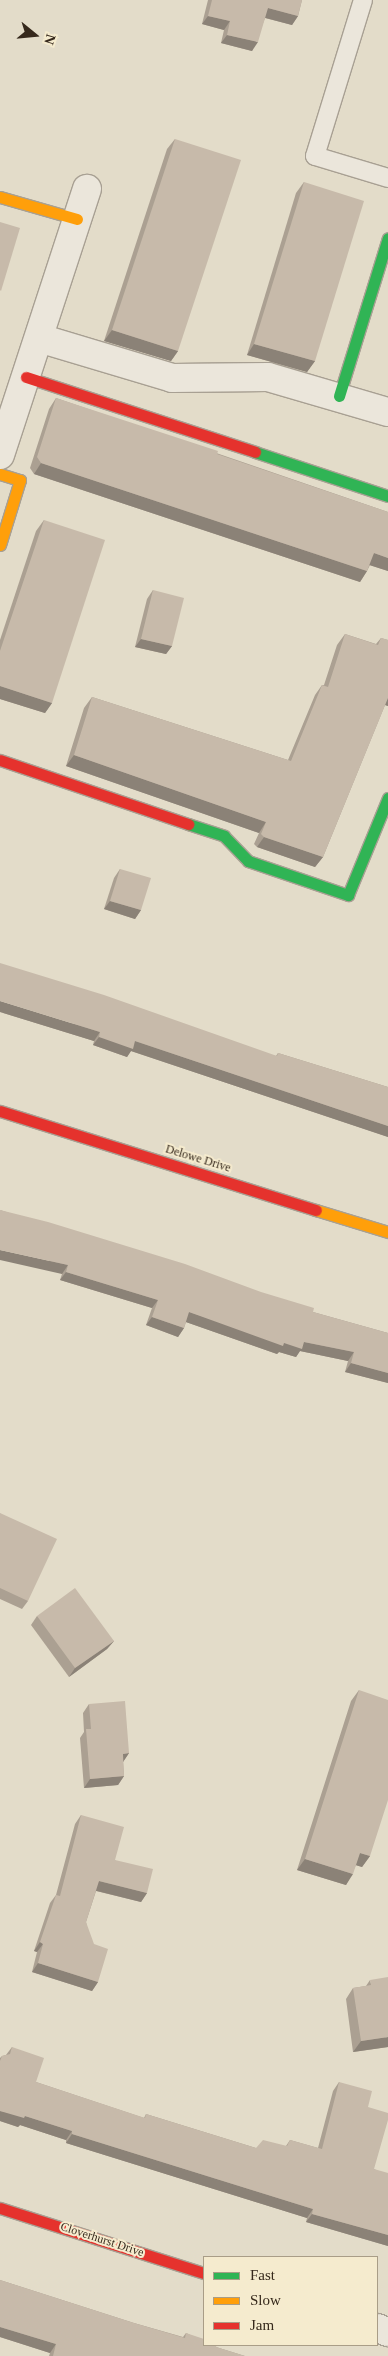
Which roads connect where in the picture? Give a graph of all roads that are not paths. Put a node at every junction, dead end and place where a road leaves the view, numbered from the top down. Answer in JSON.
{"nodes":[{"id":1,"x":363,"y":0,"type":"edge"},
{"id":2,"x":388,"y":178,"type":"edge"},
{"id":3,"x":87,"y":189,"type":"dead end"},
{"id":4,"x":0,"y":197,"type":"edge"},
{"id":5,"x":77,"y":219,"type":"junction"},
{"id":6,"x":388,"y":238,"type":"edge"},
{"id":7,"x":39,"y":338,"type":"junction"},
{"id":8,"x":26,"y":377,"type":"junction"},
{"id":9,"x":339,"y":396,"type":"junction"},
{"id":10,"x":388,"y":412,"type":"edge"},
{"id":11,"x":0,"y":457,"type":"edge"},
{"id":12,"x":388,"y":496,"type":"edge"},
{"id":13,"x":0,"y":545,"type":"edge"},
{"id":14,"x":0,"y":760,"type":"edge"},
{"id":15,"x":388,"y":798,"type":"edge"},
{"id":16,"x":0,"y":1111,"type":"edge"},
{"id":17,"x":388,"y":1232,"type":"edge"},
{"id":18,"x":0,"y":2208,"type":"edge"},
{"id":19,"x":203,"y":2273,"type":"edge"}],
"edges":[{"from":1,"to":2,"type":"lane"},
{"from":3,"to":5,"type":"street"},
{"from":4,"to":5,"type":"street"},
{"from":5,"to":7,"type":"street"},
{"from":6,"to":9,"type":"street"},
{"from":7,"to":8,"type":"street"},
{"from":7,"to":9,"type":"street"},
{"from":8,"to":11,"type":"street"},
{"from":8,"to":12,"type":"street"},
{"from":9,"to":10,"type":"street"},
{"from":11,"to":13,"type":"street"},
{"from":14,"to":15,"type":"street"},
{"from":16,"to":17,"type":"street","name":"Delowe Drive"},
{"from":18,"to":19,"type":"street","name":"Cloverhurst Drive"}]}
